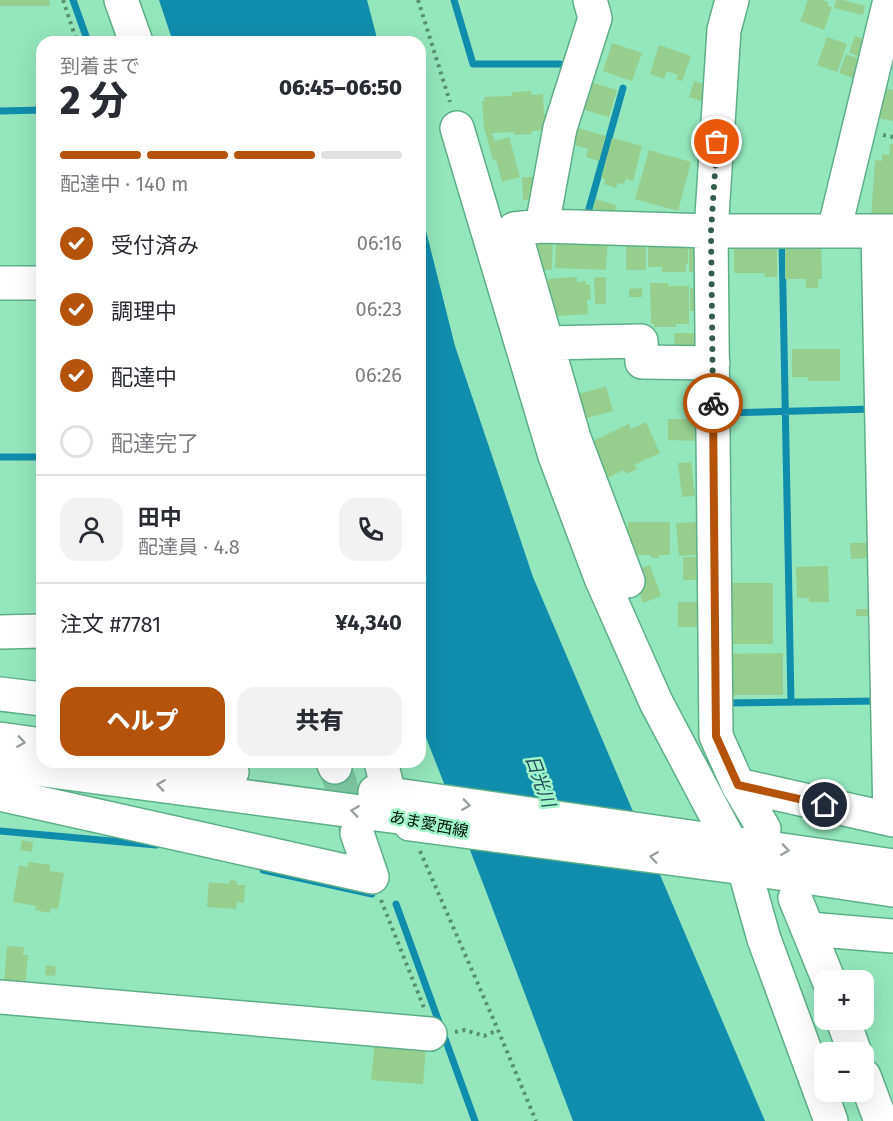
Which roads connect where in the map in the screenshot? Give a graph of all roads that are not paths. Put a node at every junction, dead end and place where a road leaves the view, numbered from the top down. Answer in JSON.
{"nodes":[{"id":1,"x":121,"y":0,"type":"edge"},
{"id":2,"x":732,"y":0,"type":"edge"},
{"id":3,"x":890,"y":0,"type":"edge"},
{"id":4,"x":595,"y":6,"type":"edge"},
{"id":5,"x":134,"y":36,"type":"edge"},
{"id":6,"x":457,"y":128,"type":"dead end"},
{"id":7,"x":542,"y":226,"type":"junction"},
{"id":8,"x":711,"y":231,"type":"junction"},
{"id":9,"x":834,"y":231,"type":"junction"},
{"id":10,"x":885,"y":231,"type":"edge"},
{"id":11,"x":0,"y":283,"type":"edge"},
{"id":12,"x":36,"y":283,"type":"edge"},
{"id":13,"x":546,"y":343,"type":"junction"},
{"id":14,"x":712,"y":363,"type":"junction"},
{"id":15,"x":628,"y":581,"type":"dead end"},
{"id":16,"x":36,"y":631,"type":"edge"},
{"id":17,"x":0,"y":632,"type":"edge"},
{"id":18,"x":0,"y":694,"type":"edge"},
{"id":19,"x":36,"y":698,"type":"edge"},
{"id":20,"x":0,"y":739,"type":"edge"},
{"id":21,"x":36,"y":744,"type":"edge"},
{"id":22,"x":0,"y":764,"type":"edge"},
{"id":23,"x":36,"y":768,"type":"edge"},
{"id":24,"x":37,"y":768,"type":"edge"},
{"id":25,"x":194,"y":768,"type":"edge"},
{"id":26,"x":384,"y":768,"type":"edge"},
{"id":27,"x":738,"y":785,"type":"junction"},
{"id":28,"x":0,"y":794,"type":"edge"},
{"id":29,"x":403,"y":808,"type":"junction"},
{"id":30,"x":891,"y":819,"type":"edge"},
{"id":31,"x":764,"y":829,"type":"dead end"},
{"id":32,"x":357,"y":833,"type":"tunnel mouth"},
{"id":33,"x":723,"y":854,"type":"junction"},
{"id":34,"x":893,"y":866,"type":"edge"},
{"id":35,"x":893,"y":890,"type":"edge"},
{"id":36,"x":795,"y":898,"type":"dead end"},
{"id":37,"x":809,"y":930,"type":"junction"},
{"id":38,"x":893,"y":936,"type":"edge"},
{"id":39,"x":825,"y":970,"type":"edge"},
{"id":40,"x":0,"y":997,"type":"edge"},
{"id":41,"x":439,"y":1033,"type":"road end"},
{"id":42,"x":873,"y":1102,"type":"edge"},
{"id":43,"x":831,"y":1121,"type":"edge"},
{"id":44,"x":880,"y":1121,"type":"edge"}],
"edges":[{"from":1,"to":5,"type":"street"},
{"from":2,"to":8,"type":"street"},
{"from":3,"to":9,"type":"street"},
{"from":4,"to":7,"type":"street"},
{"from":6,"to":33,"type":"street"},
{"from":7,"to":8,"type":"street"},
{"from":7,"to":13,"type":"street"},
{"from":8,"to":9,"type":"street"},
{"from":8,"to":14,"type":"street"},
{"from":9,"to":10,"type":"street"},
{"from":10,"to":30,"type":"street"},
{"from":11,"to":12,"type":"street"},
{"from":13,"to":14,"type":"street"},
{"from":13,"to":15,"type":"street"},
{"from":14,"to":27,"type":"street"},
{"from":16,"to":17,"type":"street"},
{"from":18,"to":19,"type":"street"},
{"from":20,"to":21,"type":"street","one_way":true},
{"from":23,"to":22,"type":"street","name":"あま愛西線","one_way":true},
{"from":29,"to":24,"type":"street","name":"あま愛西線","one_way":true},
{"from":25,"to":29,"type":"street","name":"あま愛西線"},
{"from":26,"to":29,"type":"street"},
{"from":27,"to":30,"type":"street"},
{"from":27,"to":31,"type":"street"},
{"from":28,"to":32,"type":"street"},
{"from":29,"to":33,"type":"street","name":"あま愛西線"},
{"from":33,"to":34,"type":"street","name":"あま愛西線","one_way":true},
{"from":33,"to":35,"type":"street","name":"あま愛西線"},
{"from":33,"to":43,"type":"street"},
{"from":36,"to":37,"type":"street"},
{"from":37,"to":38,"type":"street"},
{"from":37,"to":39,"type":"street"},
{"from":40,"to":41,"type":"street"},
{"from":42,"to":44,"type":"street"}]}
